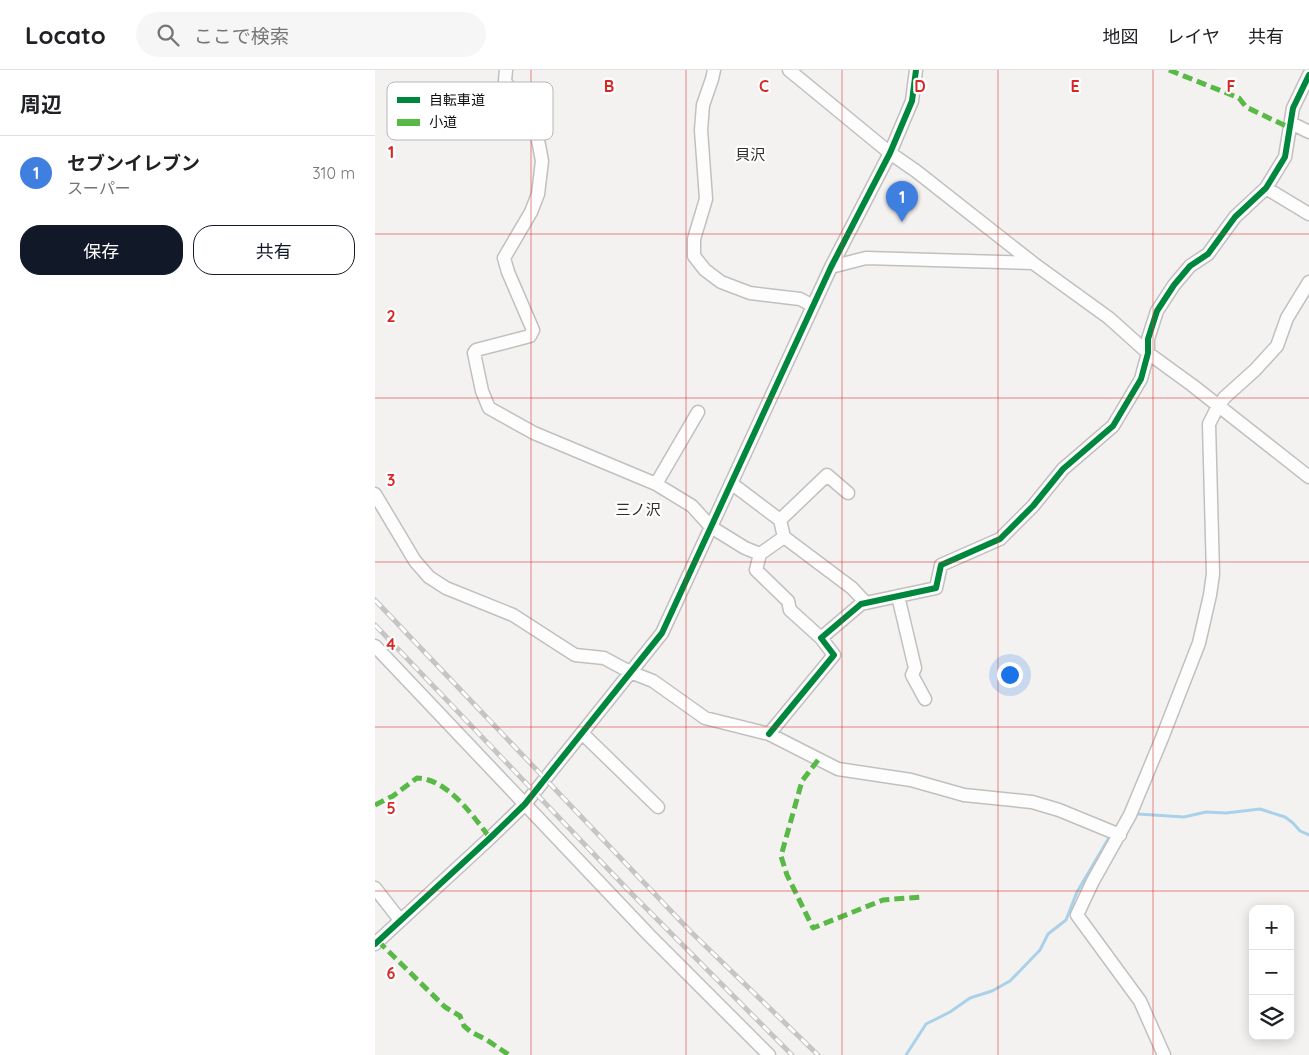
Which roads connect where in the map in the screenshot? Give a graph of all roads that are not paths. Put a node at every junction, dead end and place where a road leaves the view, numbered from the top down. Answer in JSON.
{"nodes":[{"id":1,"x":714,"y":70,"type":"edge"},
{"id":2,"x":789,"y":70,"type":"edge"},
{"id":3,"x":916,"y":70,"type":"edge"},
{"id":4,"x":1309,"y":75,"type":"edge"},
{"id":5,"x":1291,"y":123,"type":"junction"},
{"id":6,"x":1309,"y":132,"type":"edge"},
{"id":7,"x":537,"y":140,"type":"edge"},
{"id":8,"x":890,"y":153,"type":"junction"},
{"id":9,"x":1266,"y":188,"type":"junction"},
{"id":10,"x":1309,"y":214,"type":"edge"},
{"id":11,"x":1033,"y":263,"type":"junction"},
{"id":12,"x":831,"y":267,"type":"junction"},
{"id":13,"x":1309,"y":282,"type":"edge"},
{"id":14,"x":813,"y":306,"type":"junction"},
{"id":15,"x":1148,"y":353,"type":"junction"},
{"id":16,"x":1218,"y":406,"type":"junction"},
{"id":17,"x":698,"y":412,"type":"dead end"},
{"id":18,"x":1309,"y":478,"type":"edge"},
{"id":19,"x":731,"y":483,"type":"junction"},
{"id":20,"x":656,"y":484,"type":"junction"},
{"id":21,"x":848,"y":493,"type":"dead end"},
{"id":22,"x":375,"y":494,"type":"edge"},
{"id":23,"x":780,"y":520,"type":"junction"},
{"id":24,"x":711,"y":527,"type":"junction"},
{"id":25,"x":784,"y":537,"type":"junction"},
{"id":26,"x":760,"y":554,"type":"junction"},
{"id":27,"x":898,"y":596,"type":"junction"},
{"id":28,"x":866,"y":603,"type":"junction"},
{"id":29,"x":821,"y":638,"type":"junction"},
{"id":30,"x":375,"y":646,"type":"edge"},
{"id":31,"x":631,"y":672,"type":"junction"},
{"id":32,"x":925,"y":699,"type":"dead end"},
{"id":33,"x":582,"y":733,"type":"junction"},
{"id":34,"x":769,"y":734,"type":"junction"},
{"id":35,"x":525,"y":804,"type":"junction"},
{"id":36,"x":658,"y":807,"type":"dead end"},
{"id":37,"x":1120,"y":835,"type":"junction"},
{"id":38,"x":375,"y":888,"type":"edge"},
{"id":39,"x":400,"y":920,"type":"junction"},
{"id":40,"x":375,"y":944,"type":"edge"},
{"id":41,"x":769,"y":1055,"type":"edge"},
{"id":42,"x":1164,"y":1055,"type":"edge"}],
"edges":[{"from":1,"to":14,"type":"street"},
{"from":2,"to":8,"type":"street"},
{"from":3,"to":8,"type":"street"},
{"from":4,"to":5,"type":"street"},
{"from":5,"to":6,"type":"street"},
{"from":5,"to":9,"type":"street"},
{"from":7,"to":20,"type":"street"},
{"from":8,"to":11,"type":"street"},
{"from":8,"to":12,"type":"street"},
{"from":9,"to":10,"type":"street"},
{"from":9,"to":15,"type":"street"},
{"from":11,"to":12,"type":"street"},
{"from":11,"to":15,"type":"street"},
{"from":12,"to":14,"type":"street"},
{"from":13,"to":16,"type":"street"},
{"from":14,"to":19,"type":"street"},
{"from":15,"to":16,"type":"street"},
{"from":15,"to":27,"type":"street"},
{"from":16,"to":18,"type":"street"},
{"from":16,"to":37,"type":"street"},
{"from":17,"to":20,"type":"street"},
{"from":19,"to":23,"type":"street"},
{"from":19,"to":24,"type":"street"},
{"from":20,"to":24,"type":"street"},
{"from":21,"to":23,"type":"street"},
{"from":22,"to":31,"type":"street"},
{"from":23,"to":25,"type":"street"},
{"from":24,"to":26,"type":"street"},
{"from":24,"to":31,"type":"street"},
{"from":25,"to":26,"type":"street"},
{"from":25,"to":28,"type":"street"},
{"from":26,"to":29,"type":"street"},
{"from":27,"to":28,"type":"street"},
{"from":27,"to":32,"type":"street"},
{"from":28,"to":29,"type":"street"},
{"from":29,"to":34,"type":"street"},
{"from":30,"to":35,"type":"street"},
{"from":31,"to":33,"type":"street"},
{"from":31,"to":34,"type":"street"},
{"from":33,"to":35,"type":"street"},
{"from":33,"to":36,"type":"street"},
{"from":34,"to":37,"type":"street"},
{"from":35,"to":39,"type":"street"},
{"from":35,"to":41,"type":"street"},
{"from":37,"to":42,"type":"street"},
{"from":38,"to":39,"type":"street"},
{"from":39,"to":40,"type":"street"}]}
